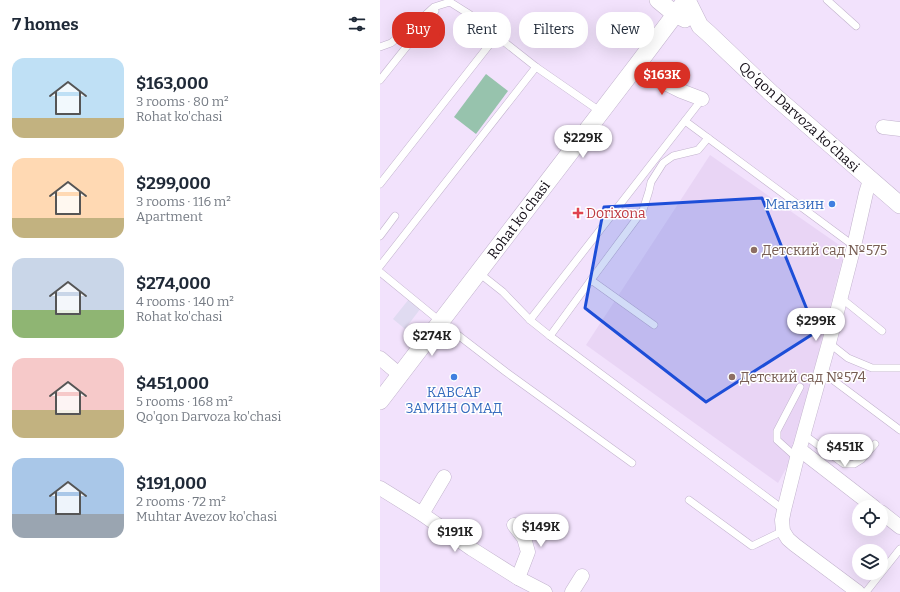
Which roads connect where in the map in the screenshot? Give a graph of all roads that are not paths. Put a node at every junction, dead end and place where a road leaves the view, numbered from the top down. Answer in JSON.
{"nodes":[{"id":1,"x":658,"y":0,"type":"edge"},
{"id":2,"x":687,"y":0,"type":"edge"},
{"id":3,"x":828,"y":0,"type":"edge"},
{"id":4,"x":439,"y":5,"type":"junction"},
{"id":5,"x":466,"y":12,"type":"edge"},
{"id":6,"x":675,"y":14,"type":"junction"},
{"id":7,"x":700,"y":26,"type":"junction"},
{"id":8,"x":856,"y":26,"type":"dead end"},
{"id":9,"x":511,"y":46,"type":"edge"},
{"id":10,"x":380,"y":47,"type":"edge"},
{"id":11,"x":487,"y":48,"type":"edge"},
{"id":12,"x":637,"y":65,"type":"junction"},
{"id":13,"x":536,"y":67,"type":"junction"},
{"id":14,"x":380,"y":80,"type":"edge"},
{"id":15,"x":702,"y":99,"type":"joint"},
{"id":16,"x":601,"y":112,"type":"junction"},
{"id":17,"x":686,"y":121,"type":"junction"},
{"id":18,"x":883,"y":127,"type":"dead end"},
{"id":19,"x":900,"y":130,"type":"edge"},
{"id":20,"x":708,"y":138,"type":"junction"},
{"id":21,"x":870,"y":180,"type":"junction"},
{"id":22,"x":380,"y":184,"type":"edge"},
{"id":23,"x":900,"y":205,"type":"edge"},
{"id":24,"x":395,"y":216,"type":"dead end"},
{"id":25,"x":380,"y":236,"type":"edge"},
{"id":26,"x":854,"y":246,"type":"junction"},
{"id":27,"x":380,"y":266,"type":"edge"},
{"id":28,"x":380,"y":272,"type":"edge"},
{"id":29,"x":479,"y":273,"type":"junction"},
{"id":30,"x":591,"y":280,"type":"junction"},
{"id":31,"x":841,"y":298,"type":"junction"},
{"id":32,"x":530,"y":320,"type":"junction"},
{"id":33,"x":441,"y":322,"type":"junction"},
{"id":34,"x":654,"y":325,"type":"dead end"},
{"id":35,"x":882,"y":331,"type":"dead end"},
{"id":36,"x":550,"y":336,"type":"junction"},
{"id":37,"x":829,"y":343,"type":"junction"},
{"id":38,"x":380,"y":358,"type":"edge"},
{"id":39,"x":900,"y":368,"type":"edge"},
{"id":40,"x":821,"y":371,"type":"junction"},
{"id":41,"x":400,"y":374,"type":"junction"},
{"id":42,"x":800,"y":388,"type":"dead end"},
{"id":43,"x":380,"y":401,"type":"edge"},
{"id":44,"x":900,"y":430,"type":"edge"},
{"id":45,"x":803,"y":434,"type":"junction"},
{"id":46,"x":875,"y":444,"type":"dead end"},
{"id":47,"x":798,"y":453,"type":"junction"},
{"id":48,"x":632,"y":463,"type":"dead end"},
{"id":49,"x":444,"y":477,"type":"dead end"},
{"id":50,"x":380,"y":488,"type":"edge"},
{"id":51,"x":688,"y":500,"type":"dead end"},
{"id":52,"x":864,"y":500,"type":"edge"},
{"id":53,"x":784,"y":510,"type":"junction"},
{"id":54,"x":422,"y":514,"type":"junction"},
{"id":55,"x":888,"y":518,"type":"edge"},
{"id":56,"x":514,"y":525,"type":"dead end"},
{"id":57,"x":900,"y":527,"type":"edge"},
{"id":58,"x":783,"y":531,"type":"junction"},
{"id":59,"x":900,"y":549,"type":"edge"},
{"id":60,"x":582,"y":576,"type":"dead end"},
{"id":61,"x":518,"y":578,"type":"junction"},
{"id":62,"x":544,"y":592,"type":"edge"},
{"id":63,"x":572,"y":592,"type":"edge"},
{"id":64,"x":858,"y":592,"type":"edge"},
{"id":65,"x":866,"y":592,"type":"edge"}],
"edges":[{"from":1,"to":6,"type":"street","name":"Qoʻqon Darvoza koʻchasi"},
{"from":2,"to":6,"type":"street","name":"Rohat ko'chasi"},
{"from":2,"to":7,"type":"street","name":"Qoʻqon Darvoza koʻchasi"},
{"from":3,"to":8,"type":"lane"},
{"from":4,"to":5,"type":"lane"},
{"from":4,"to":10,"type":"lane"},
{"from":4,"to":14,"type":"lane"},
{"from":6,"to":7,"type":"street","name":"Qoʻqon Darvoza koʻchasi"},
{"from":6,"to":12,"type":"street","name":"Rohat ko'chasi"},
{"from":7,"to":21,"type":"street","name":"Qoʻqon Darvoza koʻchasi"},
{"from":9,"to":13,"type":"lane"},
{"from":11,"to":22,"type":"lane"},
{"from":12,"to":15,"type":"street"},
{"from":12,"to":16,"type":"street","name":"Rohat ko'chasi"},
{"from":13,"to":16,"type":"lane"},
{"from":13,"to":27,"type":"lane"},
{"from":15,"to":17,"type":"lane"},
{"from":16,"to":29,"type":"street","name":"Rohat ko'chasi"},
{"from":17,"to":20,"type":"lane"},
{"from":17,"to":32,"type":"lane"},
{"from":18,"to":19,"type":"street"},
{"from":20,"to":26,"type":"lane"},
{"from":20,"to":30,"type":"lane"},
{"from":21,"to":23,"type":"street","name":"Qoʻqon Darvoza koʻchasi"},
{"from":21,"to":26,"type":"street"},
{"from":24,"to":25,"type":"lane"},
{"from":26,"to":31,"type":"street"},
{"from":28,"to":33,"type":"lane"},
{"from":29,"to":32,"type":"lane"},
{"from":29,"to":33,"type":"street","name":"Rohat ko'chasi"},
{"from":30,"to":34,"type":"lane"},
{"from":30,"to":36,"type":"lane"},
{"from":31,"to":35,"type":"lane"},
{"from":31,"to":37,"type":"street"},
{"from":32,"to":36,"type":"lane"},
{"from":33,"to":41,"type":"street","name":"Rohat ko'chasi"},
{"from":33,"to":48,"type":"lane"},
{"from":36,"to":53,"type":"lane"},
{"from":37,"to":39,"type":"lane"},
{"from":37,"to":40,"type":"street"},
{"from":38,"to":41,"type":"street"},
{"from":40,"to":44,"type":"lane"},
{"from":40,"to":45,"type":"street"},
{"from":41,"to":43,"type":"street","name":"Rohat ko'chasi"},
{"from":42,"to":47,"type":"lane"},
{"from":45,"to":46,"type":"lane"},
{"from":45,"to":47,"type":"street"},
{"from":47,"to":52,"type":"street"},
{"from":47,"to":53,"type":"street"},
{"from":49,"to":54,"type":"street"},
{"from":50,"to":54,"type":"street"},
{"from":51,"to":58,"type":"lane"},
{"from":53,"to":58,"type":"street"},
{"from":54,"to":61,"type":"street"},
{"from":55,"to":57,"type":"street"},
{"from":56,"to":61,"type":"street"},
{"from":58,"to":64,"type":"street"},
{"from":59,"to":65,"type":"lane"},
{"from":60,"to":63,"type":"street"},
{"from":61,"to":62,"type":"street"}]}
